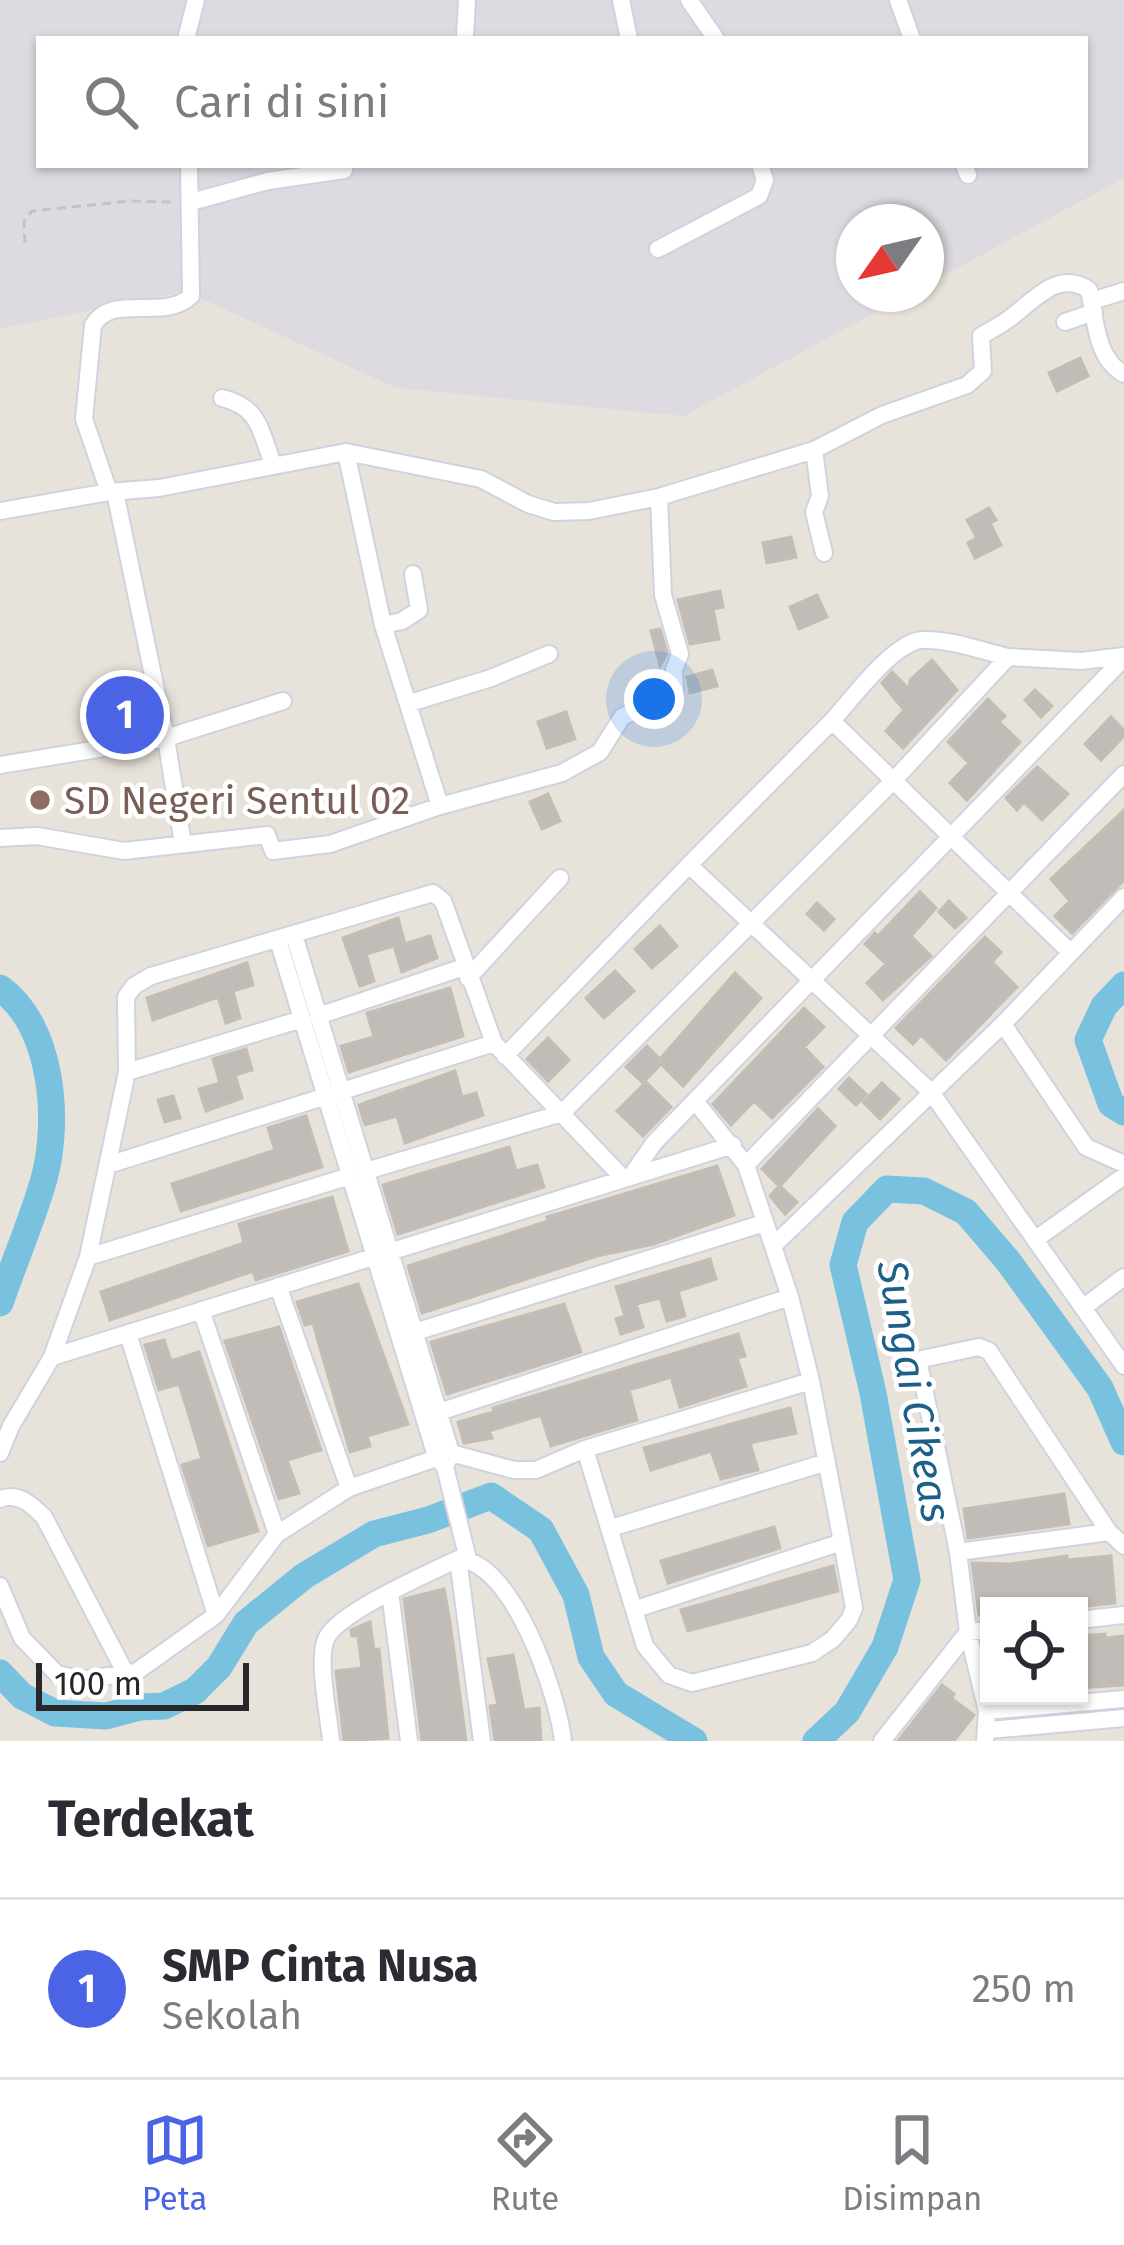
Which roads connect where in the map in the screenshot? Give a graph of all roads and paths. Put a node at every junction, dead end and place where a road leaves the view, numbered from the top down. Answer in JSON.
{"nodes":[{"id":1,"x":196,"y":0,"type":"edge"},
{"id":2,"x":467,"y":0,"type":"edge"},
{"id":3,"x":621,"y":0,"type":"edge"},
{"id":4,"x":689,"y":0,"type":"edge"},
{"id":5,"x":898,"y":0,"type":"edge"},
{"id":6,"x":465,"y":35,"type":"dead end"},
{"id":7,"x":187,"y":36,"type":"edge"},
{"id":8,"x":628,"y":36,"type":"edge"},
{"id":9,"x":714,"y":36,"type":"edge"},
{"id":10,"x":911,"y":36,"type":"edge"},
{"id":11,"x":189,"y":168,"type":"edge"},
{"id":12,"x":761,"y":168,"type":"edge"},
{"id":13,"x":344,"y":170,"type":"dead end"},
{"id":14,"x":191,"y":202,"type":"junction"},
{"id":15,"x":25,"y":243,"type":"dead end"},
{"id":16,"x":658,"y":249,"type":"dead end"},
{"id":17,"x":1124,"y":291,"type":"edge"},
{"id":18,"x":1093,"y":307,"type":"junction"},
{"id":19,"x":1065,"y":322,"type":"dead end"},
{"id":20,"x":1124,"y":374,"type":"edge"},
{"id":21,"x":222,"y":398,"type":"dead end"},
{"id":22,"x":814,"y":451,"type":"junction"},
{"id":23,"x":346,"y":452,"type":"junction"},
{"id":24,"x":272,"y":464,"type":"junction"},
{"id":25,"x":112,"y":492,"type":"junction"},
{"id":26,"x":659,"y":497,"type":"junction"},
{"id":27,"x":2,"y":517,"type":"edge"},
{"id":28,"x":824,"y":553,"type":"dead end"},
{"id":29,"x":413,"y":574,"type":"dead end"},
{"id":30,"x":383,"y":625,"type":"junction"},
{"id":31,"x":549,"y":654,"type":"dead end"},
{"id":32,"x":1008,"y":657,"type":"junction"},
{"id":33,"x":1124,"y":657,"type":"edge"},
{"id":34,"x":283,"y":700,"type":"dead end"},
{"id":35,"x":410,"y":703,"type":"junction"},
{"id":36,"x":832,"y":721,"type":"junction"},
{"id":37,"x":166,"y":738,"type":"junction"},
{"id":38,"x":0,"y":765,"type":"edge"},
{"id":39,"x":1124,"y":774,"type":"edge"},
{"id":40,"x":894,"y":780,"type":"junction"},
{"id":41,"x":440,"y":806,"type":"junction"},
{"id":42,"x":951,"y":836,"type":"junction"},
{"id":43,"x":0,"y":838,"type":"edge"},
{"id":44,"x":183,"y":844,"type":"junction"},
{"id":45,"x":689,"y":865,"type":"junction"},
{"id":46,"x":560,"y":878,"type":"dead end"},
{"id":47,"x":1010,"y":892,"type":"junction"},
{"id":48,"x":1124,"y":897,"type":"edge"},
{"id":49,"x":749,"y":923,"type":"junction"},
{"id":50,"x":286,"y":937,"type":"junction"},
{"id":51,"x":1070,"y":952,"type":"junction"},
{"id":52,"x":466,"y":972,"type":"junction"},
{"id":53,"x":811,"y":982,"type":"junction"},
{"id":54,"x":310,"y":1018,"type":"junction"},
{"id":55,"x":1003,"y":1024,"type":"junction"},
{"id":56,"x":870,"y":1038,"type":"junction"},
{"id":57,"x":500,"y":1050,"type":"junction"},
{"id":58,"x":127,"y":1072,"type":"junction"},
{"id":59,"x":931,"y":1092,"type":"junction"},
{"id":60,"x":334,"y":1094,"type":"junction"},
{"id":61,"x":695,"y":1101,"type":"junction"},
{"id":62,"x":562,"y":1113,"type":"junction"},
{"id":63,"x":733,"y":1145,"type":"junction"},
{"id":64,"x":1086,"y":1147,"type":"junction"},
{"id":65,"x":1124,"y":1164,"type":"edge"},
{"id":66,"x":108,"y":1165,"type":"junction"},
{"id":67,"x":746,"y":1165,"type":"junction"},
{"id":68,"x":358,"y":1174,"type":"junction"},
{"id":69,"x":628,"y":1178,"type":"junction"},
{"id":70,"x":1116,"y":1181,"type":"edge"},
{"id":71,"x":764,"y":1223,"type":"junction"},
{"id":72,"x":1036,"y":1239,"type":"junction"},
{"id":73,"x":773,"y":1246,"type":"junction"},
{"id":74,"x":382,"y":1252,"type":"junction"},
{"id":75,"x":88,"y":1257,"type":"junction"},
{"id":76,"x":1124,"y":1276,"type":"edge"},
{"id":77,"x":278,"y":1286,"type":"junction"},
{"id":78,"x":790,"y":1297,"type":"junction"},
{"id":79,"x":1084,"y":1307,"type":"junction"},
{"id":80,"x":201,"y":1310,"type":"junction"},
{"id":81,"x":415,"y":1332,"type":"junction"},
{"id":82,"x":128,"y":1334,"type":"junction"},
{"id":83,"x":52,"y":1357,"type":"junction"},
{"id":84,"x":1124,"y":1366,"type":"edge"},
{"id":85,"x":811,"y":1381,"type":"junction"},
{"id":86,"x":439,"y":1412,"type":"junction"},
{"id":87,"x":585,"y":1449,"type":"junction"},
{"id":88,"x":0,"y":1453,"type":"edge"},
{"id":89,"x":444,"y":1459,"type":"junction"},
{"id":90,"x":826,"y":1462,"type":"junction"},
{"id":91,"x":349,"y":1488,"type":"junction"},
{"id":92,"x":0,"y":1498,"type":"edge"},
{"id":93,"x":611,"y":1528,"type":"junction"},
{"id":94,"x":1109,"y":1532,"type":"junction"},
{"id":95,"x":277,"y":1534,"type":"junction"},
{"id":96,"x":842,"y":1542,"type":"junction"},
{"id":97,"x":1124,"y":1546,"type":"edge"},
{"id":98,"x":958,"y":1552,"type":"junction"},
{"id":99,"x":464,"y":1553,"type":"junction"},
{"id":100,"x":0,"y":1586,"type":"edge"},
{"id":101,"x":390,"y":1592,"type":"junction"},
{"id":102,"x":636,"y":1609,"type":"junction"},
{"id":103,"x":216,"y":1615,"type":"junction"},
{"id":104,"x":1124,"y":1615,"type":"edge"},
{"id":105,"x":1088,"y":1619,"type":"edge"},
{"id":106,"x":980,"y":1631,"type":"edge"},
{"id":107,"x":968,"y":1632,"type":"junction"},
{"id":108,"x":126,"y":1674,"type":"junction"},
{"id":109,"x":1124,"y":1699,"type":"edge"},
{"id":110,"x":1124,"y":1718,"type":"edge"},
{"id":111,"x":987,"y":1727,"type":"edge"},
{"id":112,"x":332,"y":1741,"type":"edge"},
{"id":113,"x":409,"y":1741,"type":"edge"},
{"id":114,"x":482,"y":1741,"type":"edge"},
{"id":115,"x":563,"y":1741,"type":"edge"},
{"id":116,"x":882,"y":1741,"type":"edge"}],
"edges":[{"from":1,"to":7,"type":"street"},
{"from":2,"to":6,"type":"street"},
{"from":3,"to":8,"type":"street"},
{"from":4,"to":9,"type":"street"},
{"from":5,"to":10,"type":"street"},
{"from":11,"to":14,"type":"street"},
{"from":12,"to":16,"type":"street"},
{"from":13,"to":14,"type":"street"},
{"from":14,"to":15,"type":"path"},
{"from":14,"to":25,"type":"street"},
{"from":17,"to":18,"type":"street"},
{"from":18,"to":19,"type":"street"},
{"from":18,"to":20,"type":"street"},
{"from":18,"to":22,"type":"street"},
{"from":21,"to":24,"type":"street"},
{"from":22,"to":26,"type":"street"},
{"from":22,"to":28,"type":"street"},
{"from":23,"to":24,"type":"street"},
{"from":23,"to":26,"type":"street"},
{"from":23,"to":30,"type":"street"},
{"from":24,"to":25,"type":"street"},
{"from":25,"to":27,"type":"street"},
{"from":25,"to":37,"type":"street"},
{"from":26,"to":41,"type":"street"},
{"from":29,"to":30,"type":"street"},
{"from":30,"to":35,"type":"street"},
{"from":31,"to":35,"type":"street"},
{"from":32,"to":33,"type":"street"},
{"from":32,"to":36,"type":"street"},
{"from":32,"to":40,"type":"street"},
{"from":33,"to":42,"type":"street"},
{"from":34,"to":37,"type":"street"},
{"from":35,"to":41,"type":"street"},
{"from":36,"to":40,"type":"street"},
{"from":36,"to":45,"type":"street"},
{"from":37,"to":38,"type":"street"},
{"from":37,"to":44,"type":"street"},
{"from":39,"to":47,"type":"street"},
{"from":40,"to":42,"type":"street"},
{"from":40,"to":49,"type":"street"},
{"from":41,"to":44,"type":"street"},
{"from":42,"to":47,"type":"street"},
{"from":42,"to":53,"type":"street"},
{"from":43,"to":44,"type":"street"},
{"from":45,"to":49,"type":"street"},
{"from":45,"to":57,"type":"street"},
{"from":46,"to":52,"type":"street"},
{"from":47,"to":51,"type":"street"},
{"from":47,"to":56,"type":"street"},
{"from":48,"to":51,"type":"street"},
{"from":49,"to":53,"type":"street"},
{"from":49,"to":62,"type":"street"},
{"from":50,"to":52,"type":"street"},
{"from":50,"to":54,"type":"street"},
{"from":50,"to":58,"type":"street"},
{"from":51,"to":55,"type":"street"},
{"from":52,"to":54,"type":"street"},
{"from":52,"to":57,"type":"street"},
{"from":53,"to":56,"type":"street"},
{"from":53,"to":61,"type":"street"},
{"from":54,"to":58,"type":"street"},
{"from":54,"to":60,"type":"street"},
{"from":55,"to":59,"type":"street"},
{"from":55,"to":64,"type":"street"},
{"from":56,"to":59,"type":"street"},
{"from":56,"to":67,"type":"street"},
{"from":57,"to":60,"type":"street"},
{"from":57,"to":62,"type":"street"},
{"from":58,"to":66,"type":"street"},
{"from":59,"to":72,"type":"street"},
{"from":59,"to":73,"type":"street"},
{"from":60,"to":66,"type":"street"},
{"from":60,"to":68,"type":"street"},
{"from":61,"to":63,"type":"street"},
{"from":61,"to":69,"type":"street"},
{"from":62,"to":68,"type":"street"},
{"from":62,"to":69,"type":"street"},
{"from":63,"to":67,"type":"street"},
{"from":63,"to":69,"type":"street"},
{"from":64,"to":65,"type":"street"},
{"from":64,"to":70,"type":"street"},
{"from":66,"to":75,"type":"street"},
{"from":67,"to":71,"type":"street"},
{"from":68,"to":74,"type":"street"},
{"from":68,"to":75,"type":"street"},
{"from":69,"to":74,"type":"street"},
{"from":70,"to":72,"type":"street"},
{"from":71,"to":73,"type":"street"},
{"from":71,"to":81,"type":"street"},
{"from":72,"to":79,"type":"street"},
{"from":73,"to":78,"type":"street"},
{"from":74,"to":77,"type":"street"},
{"from":74,"to":81,"type":"street"},
{"from":74,"to":89,"type":"street"},
{"from":75,"to":83,"type":"street"},
{"from":76,"to":79,"type":"street"},
{"from":77,"to":80,"type":"street"},
{"from":77,"to":91,"type":"street"},
{"from":78,"to":85,"type":"street"},
{"from":78,"to":86,"type":"street"},
{"from":79,"to":84,"type":"street"},
{"from":80,"to":82,"type":"street"},
{"from":80,"to":95,"type":"street"},
{"from":81,"to":86,"type":"street"},
{"from":82,"to":83,"type":"street"},
{"from":82,"to":103,"type":"street"},
{"from":83,"to":88,"type":"street"},
{"from":85,"to":87,"type":"street"},
{"from":85,"to":90,"type":"street"},
{"from":86,"to":89,"type":"street"},
{"from":87,"to":89,"type":"street"},
{"from":87,"to":93,"type":"street"},
{"from":89,"to":91,"type":"street"},
{"from":89,"to":99,"type":"street"},
{"from":90,"to":93,"type":"street"},
{"from":90,"to":96,"type":"street"},
{"from":91,"to":95,"type":"street"},
{"from":92,"to":108,"type":"street"},
{"from":93,"to":102,"type":"street"},
{"from":94,"to":97,"type":"street"},
{"from":94,"to":98,"type":"street"},
{"from":94,"to":98,"type":"street"},
{"from":95,"to":103,"type":"street"},
{"from":96,"to":102,"type":"street"},
{"from":96,"to":102,"type":"street"},
{"from":98,"to":107,"type":"street"},
{"from":99,"to":101,"type":"street"},
{"from":99,"to":114,"type":"street"},
{"from":99,"to":115,"type":"street"},
{"from":100,"to":108,"type":"street"},
{"from":101,"to":112,"type":"street"},
{"from":101,"to":113,"type":"street"},
{"from":103,"to":108,"type":"street"},
{"from":104,"to":105,"type":"street"},
{"from":106,"to":107,"type":"street"},
{"from":107,"to":111,"type":"street"},
{"from":107,"to":116,"type":"street"},
{"from":109,"to":111,"type":"street"},
{"from":110,"to":111,"type":"street"}]}
